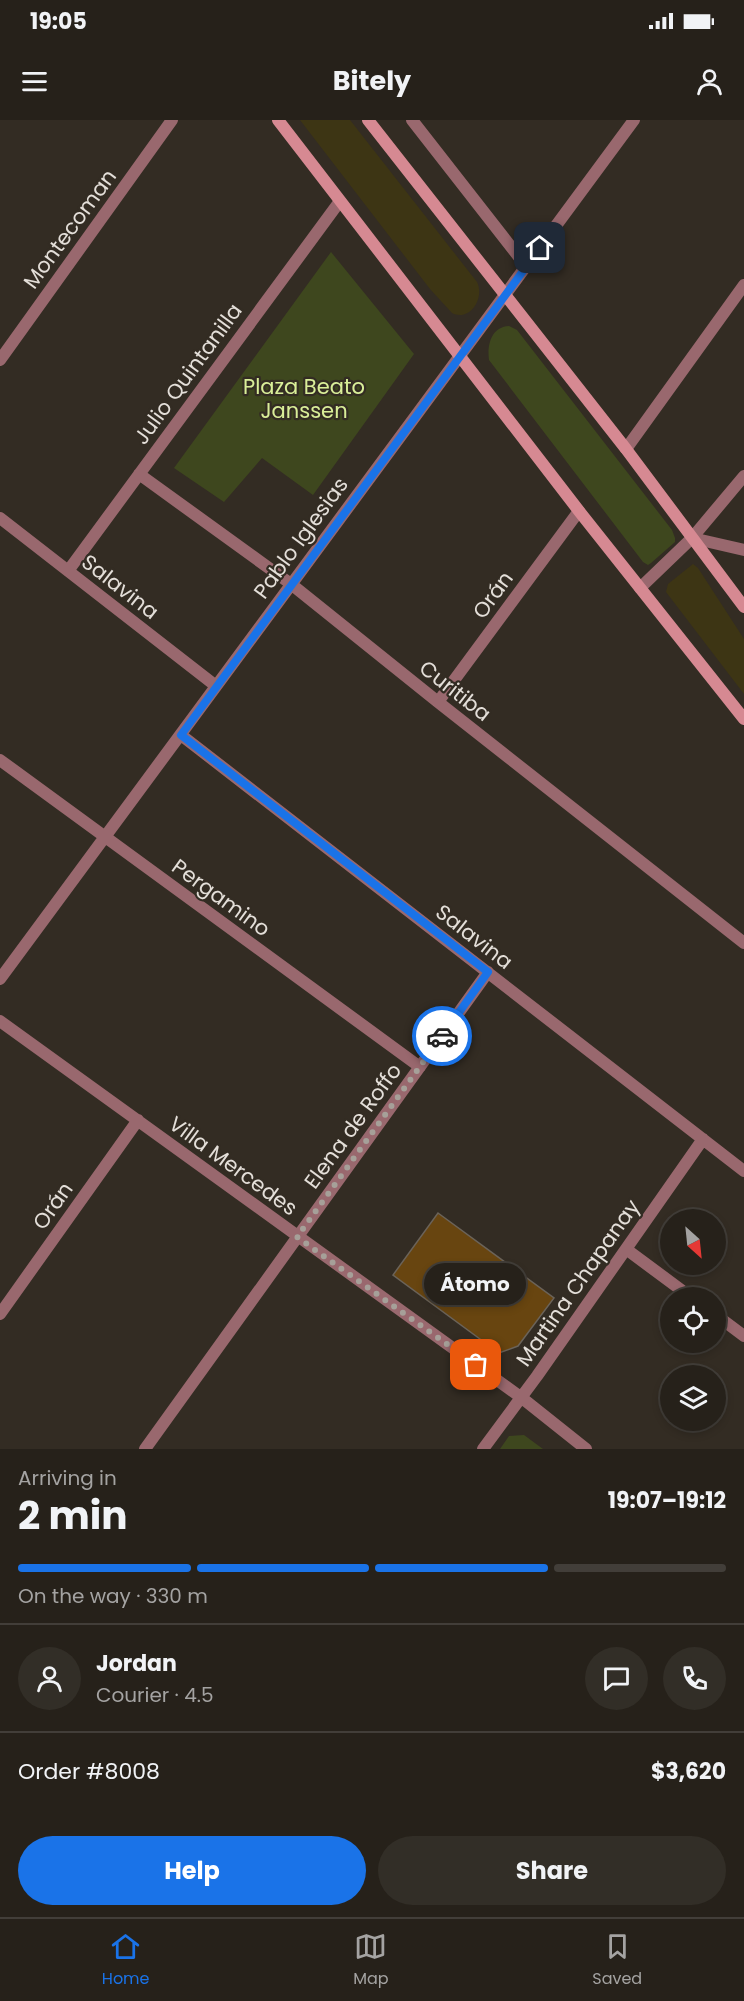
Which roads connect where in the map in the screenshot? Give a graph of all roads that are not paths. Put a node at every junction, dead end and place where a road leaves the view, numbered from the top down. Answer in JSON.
{"nodes":[{"id":1,"x":172,"y":120,"type":"edge"},
{"id":2,"x":278,"y":120,"type":"edge"},
{"id":3,"x":369,"y":120,"type":"edge"},
{"id":4,"x":412,"y":120,"type":"edge"},
{"id":5,"x":634,"y":120,"type":"edge"},
{"id":6,"x":340,"y":201,"type":"junction"},
{"id":7,"x":526,"y":266,"type":"junction"},
{"id":8,"x":744,"y":285,"type":"edge"},
{"id":9,"x":505,"y":295,"type":"junction"},
{"id":10,"x":460,"y":356,"type":"junction"},
{"id":11,"x":0,"y":360,"type":"edge"},
{"id":12,"x":626,"y":449,"type":"junction"},
{"id":13,"x":139,"y":474,"type":"junction"},
{"id":14,"x":744,"y":476,"type":"edge"},
{"id":15,"x":579,"y":511,"type":"junction"},
{"id":16,"x":0,"y":518,"type":"edge"},
{"id":17,"x":692,"y":538,"type":"junction"},
{"id":18,"x":744,"y":550,"type":"edge"},
{"id":19,"x":68,"y":571,"type":"junction"},
{"id":20,"x":291,"y":584,"type":"junction"},
{"id":21,"x":640,"y":588,"type":"junction"},
{"id":22,"x":744,"y":608,"type":"edge"},
{"id":23,"x":216,"y":686,"type":"junction"},
{"id":24,"x":438,"y":702,"type":"junction"},
{"id":25,"x":744,"y":719,"type":"edge"},
{"id":26,"x":181,"y":735,"type":"junction"},
{"id":27,"x":0,"y":760,"type":"edge"},
{"id":28,"x":105,"y":837,"type":"junction"},
{"id":29,"x":744,"y":943,"type":"edge"},
{"id":30,"x":488,"y":972,"type":"junction"},
{"id":31,"x":0,"y":979,"type":"edge"},
{"id":32,"x":0,"y":1021,"type":"edge"},
{"id":33,"x":420,"y":1067,"type":"junction"},
{"id":34,"x":138,"y":1120,"type":"junction"},
{"id":35,"x":703,"y":1139,"type":"junction"},
{"id":36,"x":744,"y":1171,"type":"edge"},
{"id":37,"x":297,"y":1237,"type":"junction"},
{"id":38,"x":626,"y":1249,"type":"junction"},
{"id":39,"x":677,"y":1287,"type":"edge"},
{"id":40,"x":0,"y":1314,"type":"edge"},
{"id":41,"x":726,"y":1322,"type":"edge"},
{"id":42,"x":744,"y":1336,"type":"edge"},
{"id":43,"x":522,"y":1398,"type":"junction"},
{"id":44,"x":145,"y":1449,"type":"edge"},
{"id":45,"x":483,"y":1449,"type":"edge"},
{"id":46,"x":586,"y":1449,"type":"edge"}],
"edges":[{"from":1,"to":11,"type":"street","name":"Montecoman"},
{"from":2,"to":6,"type":"main road"},
{"from":3,"to":9,"type":"main road"},
{"from":4,"to":7,"type":"street"},
{"from":5,"to":7,"type":"street","name":"Pablo Iglesias"},
{"from":6,"to":10,"type":"main road"},
{"from":6,"to":13,"type":"street","name":"Julio Quintanilla"},
{"from":7,"to":9,"type":"street","name":"Pablo Iglesias"},
{"from":8,"to":12,"type":"street"},
{"from":9,"to":10,"type":"street","name":"Pablo Iglesias"},
{"from":9,"to":12,"type":"main road"},
{"from":10,"to":15,"type":"main road"},
{"from":10,"to":20,"type":"street","name":"Pablo Iglesias"},
{"from":12,"to":17,"type":"main road"},
{"from":13,"to":19,"type":"street","name":"Julio Quintanilla"},
{"from":13,"to":20,"type":"street","name":"Curitiba"},
{"from":14,"to":17,"type":"street"},
{"from":15,"to":21,"type":"main road"},
{"from":15,"to":24,"type":"street","name":"Orán"},
{"from":16,"to":19,"type":"street","name":"Salavina"},
{"from":17,"to":18,"type":"street"},
{"from":17,"to":21,"type":"street"},
{"from":17,"to":22,"type":"main road"},
{"from":19,"to":23,"type":"street","name":"Salavina"},
{"from":20,"to":23,"type":"street","name":"Pablo Iglesias"},
{"from":20,"to":24,"type":"street","name":"Curitiba"},
{"from":21,"to":25,"type":"main road"},
{"from":23,"to":26,"type":"street","name":"Pablo Iglesias"},
{"from":24,"to":29,"type":"street","name":"Curitiba"},
{"from":26,"to":28,"type":"street","name":"Pablo Iglesias"},
{"from":26,"to":30,"type":"street","name":"Salavina"},
{"from":27,"to":28,"type":"street","name":"Pergamino"},
{"from":28,"to":31,"type":"street","name":"Pablo Iglesias"},
{"from":28,"to":33,"type":"street","name":"Pergamino"},
{"from":30,"to":33,"type":"street","name":"Elena de Roffo"},
{"from":30,"to":35,"type":"street","name":"Salavina"},
{"from":32,"to":34,"type":"street","name":"Villa Mercedes"},
{"from":33,"to":37,"type":"street","name":"Elena de Roffo"},
{"from":34,"to":37,"type":"street","name":"Villa Mercedes"},
{"from":34,"to":40,"type":"street","name":"Orán"},
{"from":35,"to":36,"type":"street","name":"Salavina"},
{"from":35,"to":38,"type":"street","name":"Martina Chapanay"},
{"from":37,"to":43,"type":"street","name":"Villa Mercedes"},
{"from":37,"to":44,"type":"street","name":"Elena de Roffo"},
{"from":38,"to":39,"type":"street"},
{"from":38,"to":43,"type":"street","name":"Martina Chapanay"},
{"from":41,"to":42,"type":"street"},
{"from":43,"to":45,"type":"street","name":"Martina Chapanay"},
{"from":43,"to":46,"type":"street","name":"Villa Mercedes"}]}
